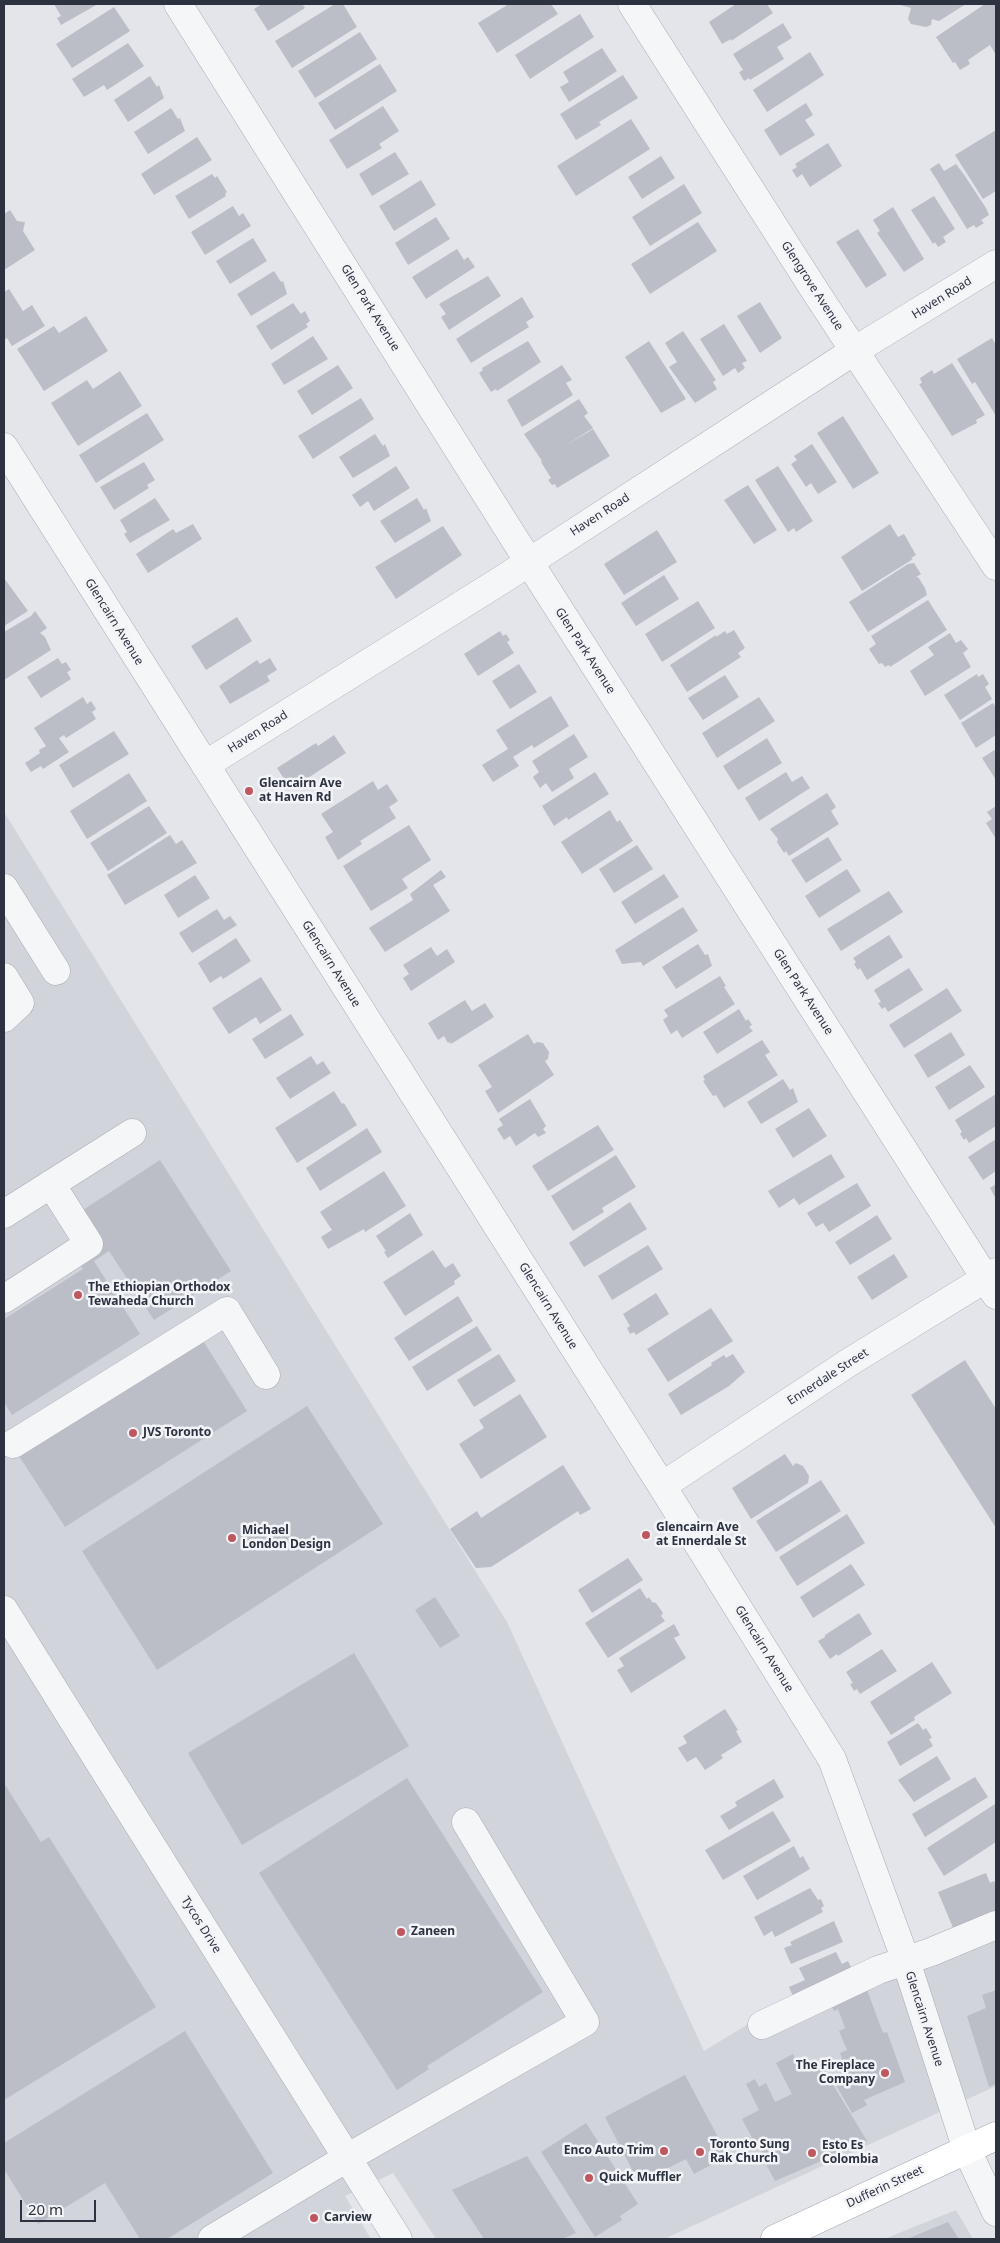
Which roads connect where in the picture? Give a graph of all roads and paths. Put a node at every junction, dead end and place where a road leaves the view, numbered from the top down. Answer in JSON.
{"nodes":[{"id":1,"x":178,"y":4,"type":"edge"},
{"id":2,"x":632,"y":4,"type":"edge"},
{"id":3,"x":996,"y":264,"type":"edge"},
{"id":4,"x":854,"y":352,"type":"junction"},
{"id":5,"x":4,"y":447,"type":"edge"},
{"id":6,"x":529,"y":562,"type":"junction"},
{"id":7,"x":996,"y":566,"type":"edge"},
{"id":8,"x":205,"y":765,"type":"junction"},
{"id":9,"x":4,"y":888,"type":"edge"},
{"id":10,"x":56,"y":971,"type":"dead end"},
{"id":11,"x":4,"y":977,"type":"edge"},
{"id":12,"x":4,"y":1018,"type":"edge"},
{"id":13,"x":132,"y":1133,"type":"dead end"},
{"id":14,"x":51,"y":1184,"type":"junction"},
{"id":15,"x":4,"y":1214,"type":"edge"},
{"id":16,"x":993,"y":1282,"type":"edge"},
{"id":17,"x":4,"y":1299,"type":"edge"},
{"id":18,"x":266,"y":1375,"type":"dead end"},
{"id":19,"x":13,"y":1444,"type":"dead end"},
{"id":20,"x":662,"y":1486,"type":"junction"},
{"id":21,"x":4,"y":1610,"type":"edge"},
{"id":22,"x":466,"y":1822,"type":"dead end"},
{"id":23,"x":996,"y":1925,"type":"edge"},
{"id":24,"x":906,"y":1961,"type":"junction"},
{"id":25,"x":762,"y":2025,"type":"dead end"},
{"id":26,"x":996,"y":2136,"type":"edge"},
{"id":27,"x":967,"y":2150,"type":"junction"},
{"id":28,"x":347,"y":2158,"type":"junction"},
{"id":29,"x":996,"y":2212,"type":"edge"},
{"id":30,"x":212,"y":2239,"type":"edge"},
{"id":31,"x":398,"y":2239,"type":"edge"},
{"id":32,"x":775,"y":2239,"type":"edge"}],
"edges":[{"from":1,"to":6,"type":"street","name":"Glen Park Avenue"},
{"from":2,"to":4,"type":"street","name":"Glengrove Avenue"},
{"from":3,"to":4,"type":"street","name":"Haven Road"},
{"from":4,"to":6,"type":"street","name":"Haven Road"},
{"from":4,"to":7,"type":"street","name":"Glengrove Avenue"},
{"from":5,"to":8,"type":"street","name":"Glencairn Avenue"},
{"from":6,"to":8,"type":"street","name":"Haven Road"},
{"from":6,"to":16,"type":"street","name":"Glen Park Avenue"},
{"from":8,"to":20,"type":"street","name":"Glencairn Avenue"},
{"from":9,"to":10,"type":"street"},
{"from":11,"to":12,"type":"street"},
{"from":13,"to":14,"type":"street"},
{"from":14,"to":15,"type":"street"},
{"from":14,"to":17,"type":"street"},
{"from":16,"to":20,"type":"street","name":"Ennerdale Street"},
{"from":18,"to":19,"type":"street"},
{"from":20,"to":24,"type":"street","name":"Glencairn Avenue"},
{"from":21,"to":28,"type":"street","name":"Tycos Drive"},
{"from":22,"to":28,"type":"street"},
{"from":23,"to":24,"type":"street"},
{"from":24,"to":25,"type":"street"},
{"from":24,"to":27,"type":"street","name":"Glencairn Avenue"},
{"from":26,"to":27,"type":"main road","name":"Dufferin Street"},
{"from":27,"to":29,"type":"street","name":"Glencairn Avenue"},
{"from":27,"to":32,"type":"main road","name":"Dufferin Street"},
{"from":28,"to":30,"type":"street"},
{"from":28,"to":31,"type":"street","name":"Tycos Drive"}]}
